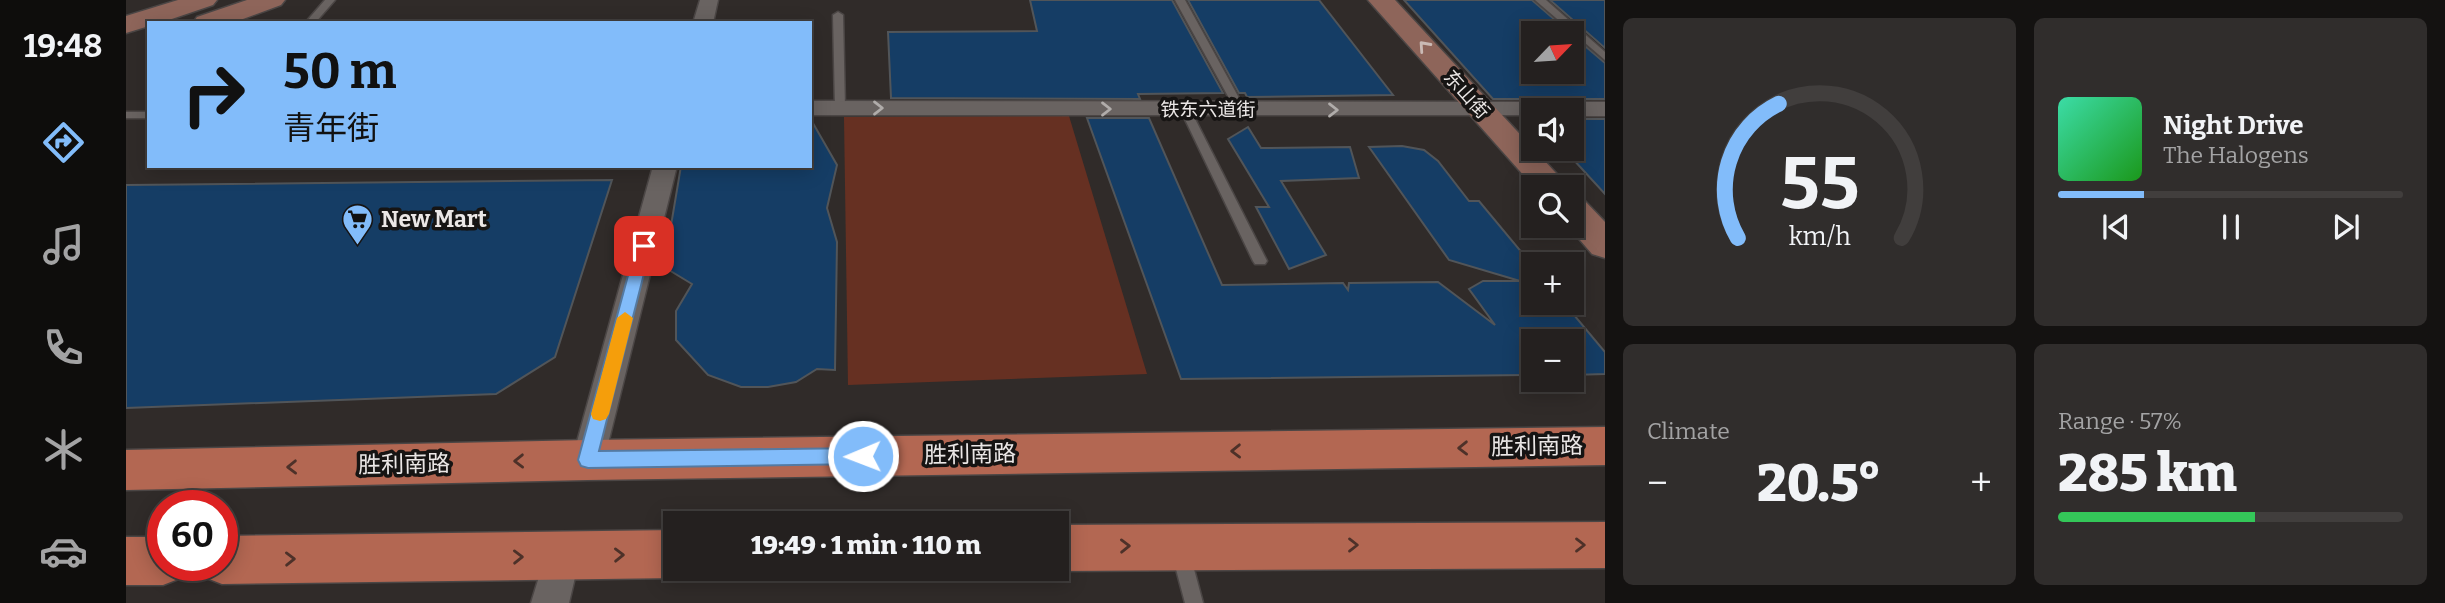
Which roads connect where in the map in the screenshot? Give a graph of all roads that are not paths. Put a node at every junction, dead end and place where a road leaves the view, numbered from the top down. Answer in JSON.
{"nodes":[{"id":1,"x":204,"y":0,"type":"edge"},
{"id":2,"x":272,"y":0,"type":"edge"},
{"id":3,"x":330,"y":0,"type":"edge"},
{"id":4,"x":709,"y":0,"type":"edge"},
{"id":5,"x":1180,"y":0,"type":"edge"},
{"id":6,"x":1381,"y":0,"type":"edge"},
{"id":7,"x":1540,"y":0,"type":"edge"},
{"id":8,"x":838,"y":15,"type":"dead end"},
{"id":9,"x":211,"y":21,"type":"edge"},
{"id":10,"x":312,"y":21,"type":"edge"},
{"id":11,"x":704,"y":21,"type":"edge"},
{"id":12,"x":126,"y":25,"type":"edge"},
{"id":13,"x":147,"y":43,"type":"edge"},
{"id":14,"x":126,"y":50,"type":"edge"},
{"id":15,"x":1605,"y":57,"type":"edge"},
{"id":16,"x":812,"y":108,"type":"edge"},
{"id":17,"x":840,"y":108,"type":"junction"},
{"id":18,"x":1185,"y":109,"type":"junction"},
{"id":19,"x":1240,"y":109,"type":"junction"},
{"id":20,"x":1605,"y":109,"type":"edge"},
{"id":21,"x":1482,"y":110,"type":"junction"},
{"id":22,"x":126,"y":115,"type":"edge"},
{"id":23,"x":147,"y":115,"type":"edge"},
{"id":24,"x":664,"y":168,"type":"edge"},
{"id":25,"x":1541,"y":175,"type":"edge"},
{"id":26,"x":1584,"y":221,"type":"edge"},
{"id":27,"x":1605,"y":245,"type":"edge"},
{"id":28,"x":1260,"y":261,"type":"dead end"},
{"id":29,"x":1605,"y":446,"type":"edge"},
{"id":30,"x":588,"y":460,"type":"junction"},
{"id":31,"x":126,"y":470,"type":"edge"},
{"id":32,"x":1179,"y":545,"type":"junction"},
{"id":33,"x":1605,"y":545,"type":"edge"},
{"id":34,"x":1069,"y":548,"type":"edge"},
{"id":35,"x":663,"y":554,"type":"edge"},
{"id":36,"x":562,"y":556,"type":"junction"},
{"id":37,"x":238,"y":560,"type":"edge"},
{"id":38,"x":126,"y":561,"type":"edge"},
{"id":39,"x":147,"y":561,"type":"edge"},
{"id":40,"x":550,"y":603,"type":"edge"},
{"id":41,"x":1195,"y":603,"type":"edge"}],
"edges":[{"from":1,"to":12,"type":"street"},
{"from":2,"to":9,"type":"street"},
{"from":3,"to":10,"type":"lane"},
{"from":4,"to":11,"type":"street"},
{"from":5,"to":19,"type":"lane"},
{"from":21,"to":6,"type":"street","name":"东山街","one_way":true},
{"from":7,"to":15,"type":"lane"},
{"from":8,"to":17,"type":"lane"},
{"from":13,"to":14,"type":"street"},
{"from":16,"to":17,"type":"street","name":"铁东六道街"},
{"from":17,"to":18,"type":"street","name":"铁东六道街","one_way":true},
{"from":18,"to":19,"type":"street","name":"铁东六道街"},
{"from":18,"to":28,"type":"lane"},
{"from":19,"to":21,"type":"street","name":"铁东六道街","one_way":true},
{"from":20,"to":21,"type":"street","name":"铁东六道街"},
{"from":21,"to":25,"type":"street","name":"东山街"},
{"from":22,"to":23,"type":"lane"},
{"from":24,"to":30,"type":"street"},
{"from":26,"to":27,"type":"street"},
{"from":29,"to":30,"type":"main road","name":"胜利南路","one_way":true},
{"from":30,"to":31,"type":"main road","name":"胜利南路","one_way":true},
{"from":32,"to":33,"type":"main road","one_way":true},
{"from":34,"to":32,"type":"main road","one_way":true},
{"from":32,"to":41,"type":"lane"},
{"from":36,"to":35,"type":"main road","one_way":true},
{"from":37,"to":36,"type":"main road","one_way":true},
{"from":36,"to":40,"type":"street"},
{"from":38,"to":39,"type":"main road"}]}
